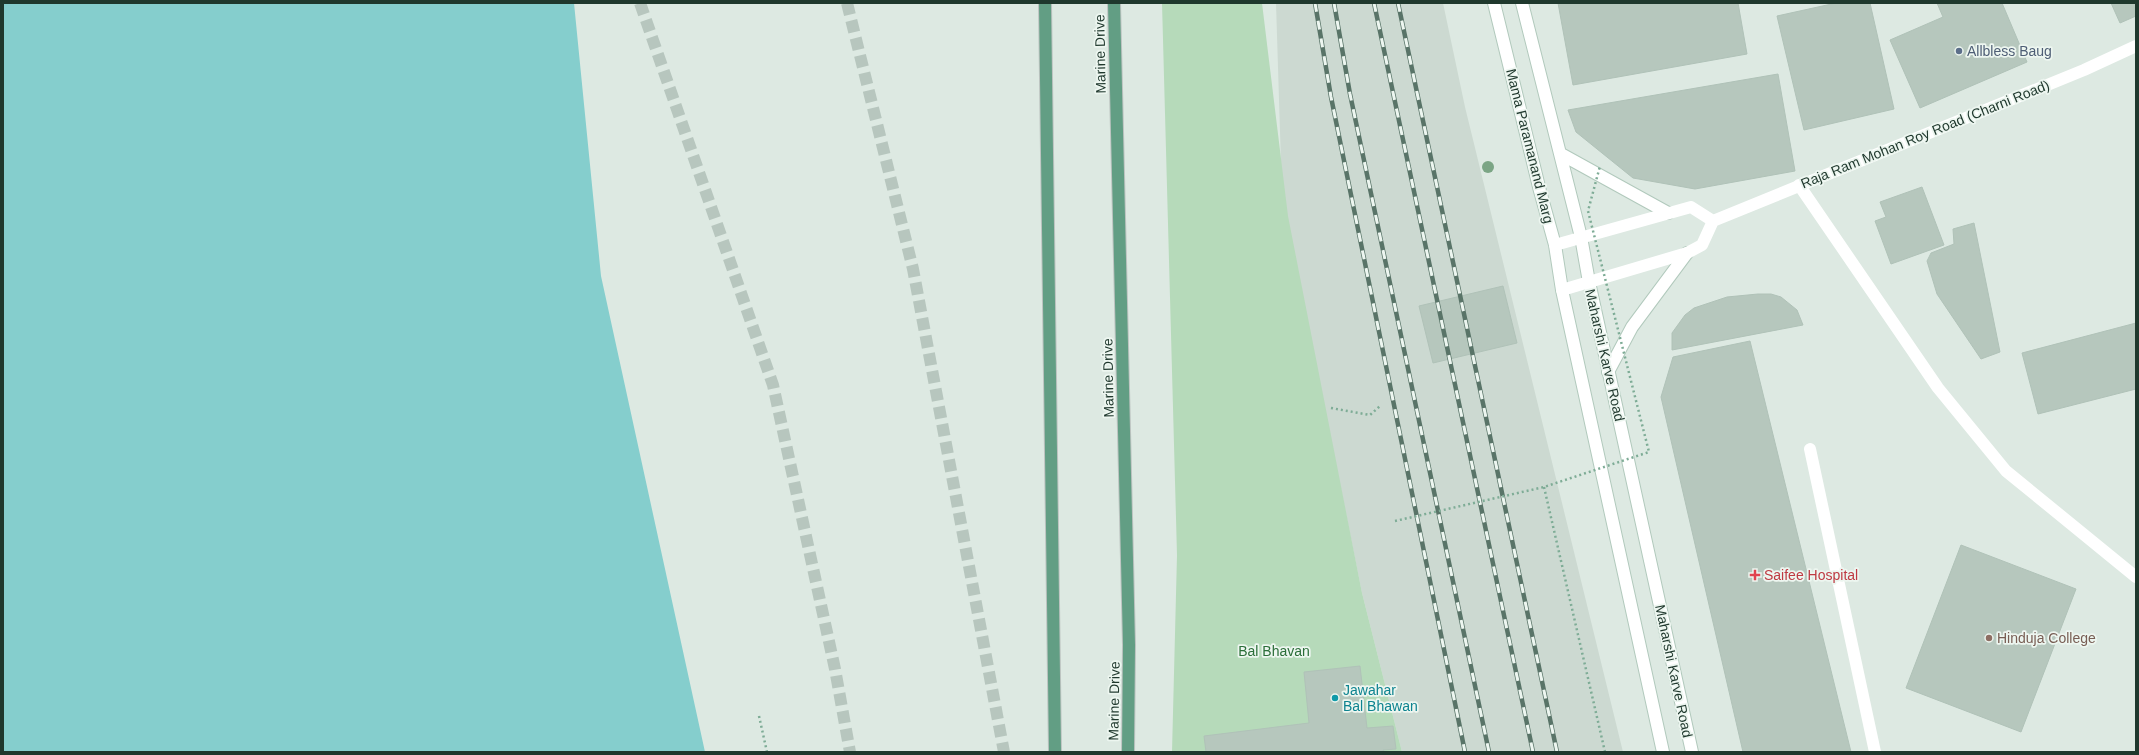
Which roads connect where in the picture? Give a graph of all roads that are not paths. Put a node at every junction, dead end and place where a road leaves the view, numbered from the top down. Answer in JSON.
{"nodes":[{"id":1,"x":1045,"y":3,"type":"edge"},
{"id":2,"x":1114,"y":3,"type":"edge"},
{"id":3,"x":1494,"y":3,"type":"edge"},
{"id":4,"x":1522,"y":3,"type":"edge"},
{"id":5,"x":2136,"y":46,"type":"edge"},
{"id":6,"x":1561,"y":154,"type":"junction"},
{"id":7,"x":1799,"y":185,"type":"junction"},
{"id":8,"x":1668,"y":213,"type":"junction"},
{"id":9,"x":1714,"y":222,"type":"junction"},
{"id":10,"x":1581,"y":237,"type":"junction"},
{"id":11,"x":1555,"y":245,"type":"junction"},
{"id":12,"x":1687,"y":253,"type":"junction"},
{"id":13,"x":1589,"y":282,"type":"junction"},
{"id":14,"x":1562,"y":290,"type":"junction"},
{"id":15,"x":1608,"y":372,"type":"junction"},
{"id":16,"x":1810,"y":450,"type":"dead end"},
{"id":17,"x":2136,"y":577,"type":"edge"},
{"id":18,"x":1055,"y":752,"type":"edge"},
{"id":19,"x":1128,"y":752,"type":"edge"},
{"id":20,"x":1663,"y":752,"type":"edge"},
{"id":21,"x":1692,"y":752,"type":"edge"},
{"id":22,"x":1875,"y":752,"type":"edge"}],
"edges":[{"from":1,"to":18,"type":"main road"},
{"from":2,"to":19,"type":"main road","name":"Marine Drive"},
{"from":3,"to":11,"type":"main road","name":"Mama Paramanand Marg"},
{"from":4,"to":6,"type":"main road","name":"Mama Paramanand Marg"},
{"from":5,"to":7,"type":"main road","name":"Raja Ram Mohan Roy Road (Charni Road)"},
{"from":6,"to":8,"type":"main road"},
{"from":6,"to":10,"type":"main road","name":"Mama Paramanand Marg"},
{"from":7,"to":9,"type":"main road","name":"Raja Ram Mohan Roy Road (Charni Road)"},
{"from":7,"to":17,"type":"main road"},
{"from":8,"to":9,"type":"main road"},
{"from":8,"to":10,"type":"main road"},
{"from":9,"to":12,"type":"main road"},
{"from":10,"to":11,"type":"main road"},
{"from":10,"to":13,"type":"main road","name":"Mama Paramanand Marg"},
{"from":11,"to":14,"type":"main road","name":"Mama Paramanand Marg"},
{"from":12,"to":13,"type":"main road"},
{"from":12,"to":15,"type":"main road"},
{"from":13,"to":14,"type":"main road","name":"Maharshi Karve Road"},
{"from":13,"to":15,"type":"main road","name":"Maharshi Karve Road"},
{"from":14,"to":20,"type":"main road","name":"Maharshi Karve Road"},
{"from":15,"to":21,"type":"main road","name":"Maharshi Karve Road"},
{"from":16,"to":22,"type":"main road"}]}
